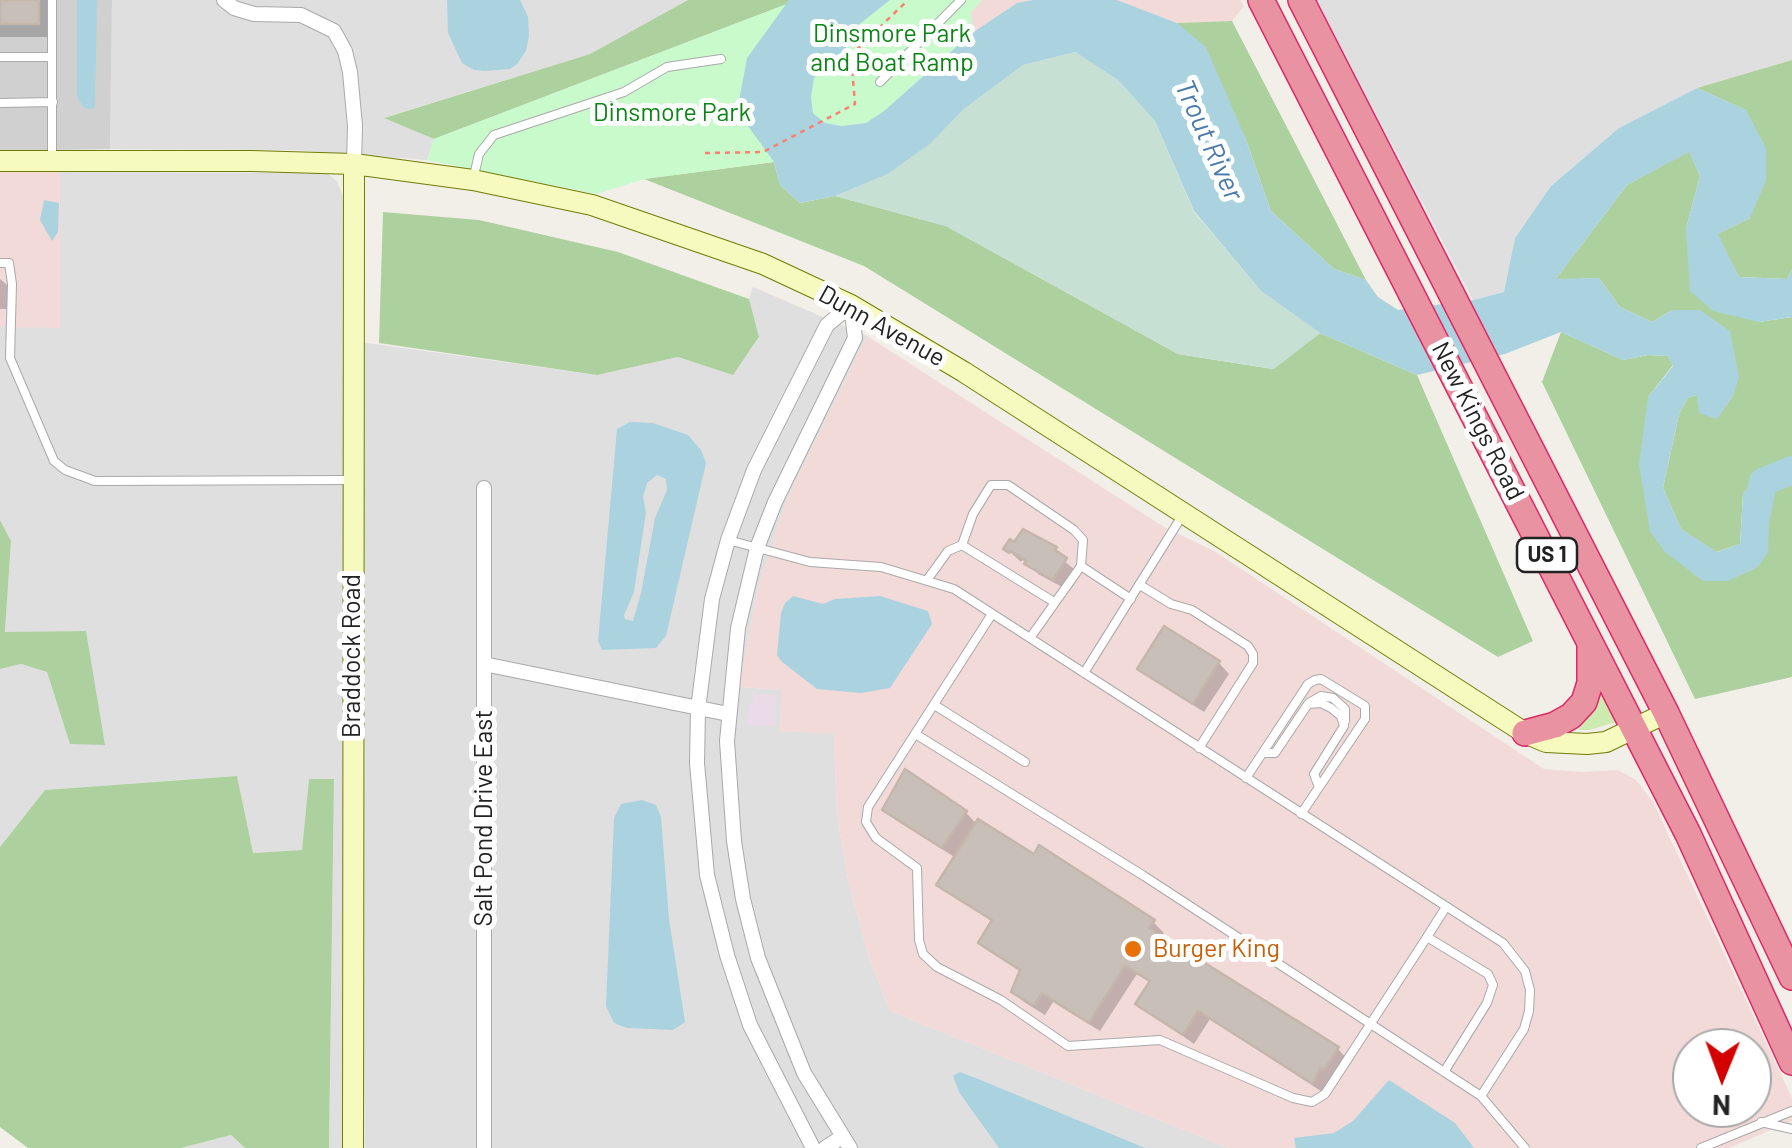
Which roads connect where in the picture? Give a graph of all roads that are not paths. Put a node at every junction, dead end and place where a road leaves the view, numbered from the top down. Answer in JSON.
{"nodes":[{"id":1,"x":52,"y":0,"type":"edge"},
{"id":2,"x":224,"y":0,"type":"edge"},
{"id":3,"x":962,"y":0,"type":"edge"},
{"id":4,"x":1260,"y":0,"type":"edge"},
{"id":5,"x":1301,"y":0,"type":"edge"},
{"id":6,"x":0,"y":57,"type":"edge"},
{"id":7,"x":52,"y":57,"type":"junction"},
{"id":8,"x":721,"y":59,"type":"dead end"},
{"id":9,"x":880,"y":82,"type":"dead end"},
{"id":10,"x":0,"y":102,"type":"edge"},
{"id":11,"x":52,"y":102,"type":"junction"},
{"id":12,"x":0,"y":161,"type":"edge"},
{"id":13,"x":52,"y":161,"type":"junction"},
{"id":14,"x":354,"y":164,"type":"junction"},
{"id":15,"x":473,"y":180,"type":"junction"},
{"id":16,"x":0,"y":263,"type":"edge"},
{"id":17,"x":851,"y":305,"type":"junction"},
{"id":18,"x":5,"y":315,"type":"edge"},
{"id":19,"x":351,"y":480,"type":"junction"},
{"id":20,"x":484,"y":488,"type":"dead end"},
{"id":21,"x":1184,"y":512,"type":"junction"},
{"id":22,"x":728,"y":540,"type":"junction"},
{"id":23,"x":962,"y":545,"type":"junction"},
{"id":24,"x":757,"y":548,"type":"junction"},
{"id":25,"x":1081,"y":566,"type":"junction"},
{"id":26,"x":927,"y":580,"type":"junction"},
{"id":27,"x":1140,"y":584,"type":"junction"},
{"id":28,"x":1130,"y":599,"type":"junction"},
{"id":29,"x":1054,"y":602,"type":"junction"},
{"id":30,"x":992,"y":614,"type":"junction"},
{"id":31,"x":1030,"y":638,"type":"junction"},
{"id":32,"x":1590,"y":640,"type":"junction"},
{"id":33,"x":484,"y":664,"type":"junction"},
{"id":34,"x":1084,"y":673,"type":"junction"},
{"id":35,"x":936,"y":706,"type":"junction"},
{"id":36,"x":698,"y":709,"type":"junction"},
{"id":37,"x":728,"y":714,"type":"junction"},
{"id":38,"x":1666,"y":714,"type":"junction"},
{"id":39,"x":1635,"y":730,"type":"junction"},
{"id":40,"x":1526,"y":734,"type":"junction"},
{"id":41,"x":917,"y":735,"type":"junction"},
{"id":42,"x":1199,"y":748,"type":"junction"},
{"id":43,"x":1262,"y":753,"type":"junction"},
{"id":44,"x":1025,"y":762,"type":"dead end"},
{"id":45,"x":1246,"y":778,"type":"junction"},
{"id":46,"x":1319,"y":787,"type":"junction"},
{"id":47,"x":1301,"y":814,"type":"junction"},
{"id":48,"x":1446,"y":906,"type":"junction"},
{"id":49,"x":1427,"y":937,"type":"junction"},
{"id":50,"x":1792,"y":977,"type":"edge"},
{"id":51,"x":1372,"y":1025,"type":"junction"},
{"id":52,"x":1792,"y":1062,"type":"edge"},
{"id":53,"x":1444,"y":1072,"type":"junction"},
{"id":54,"x":1482,"y":1096,"type":"junction"},
{"id":55,"x":1748,"y":1128,"type":"edge"},
{"id":56,"x":846,"y":1142,"type":"edge"},
{"id":57,"x":353,"y":1148,"type":"edge"},
{"id":58,"x":484,"y":1148,"type":"edge"},
{"id":59,"x":813,"y":1148,"type":"edge"},
{"id":60,"x":825,"y":1148,"type":"edge"},
{"id":61,"x":1525,"y":1148,"type":"edge"},
{"id":62,"x":1701,"y":1148,"type":"edge"}],
"edges":[{"from":1,"to":7,"type":"lane"},
{"from":2,"to":14,"type":"street"},
{"from":3,"to":9,"type":"lane"},
{"from":4,"to":32,"type":"highway","name":"New Kings Road","number":"US 1"},
{"from":5,"to":38,"type":"highway","name":"New Kings Road","number":"US 1"},
{"from":6,"to":7,"type":"lane"},
{"from":7,"to":11,"type":"lane"},
{"from":8,"to":15,"type":"lane"},
{"from":10,"to":11,"type":"lane"},
{"from":11,"to":13,"type":"lane"},
{"from":12,"to":13,"type":"main road","name":"Dunn Avenue"},
{"from":13,"to":14,"type":"main road","name":"Dunn Avenue"},
{"from":14,"to":15,"type":"main road","name":"Dunn Avenue"},
{"from":14,"to":19,"type":"main road","name":"Braddock Road"},
{"from":15,"to":17,"type":"main road","name":"Dunn Avenue"},
{"from":16,"to":18,"type":"lane"},
{"from":17,"to":21,"type":"main road","name":"Dunn Avenue"},
{"from":17,"to":22,"type":"street"},
{"from":17,"to":24,"type":"street"},
{"from":18,"to":19,"type":"lane"},
{"from":19,"to":57,"type":"main road","name":"Braddock Road"},
{"from":20,"to":33,"type":"street","name":"Salt Pond Drive East"},
{"from":21,"to":27,"type":"lane"},
{"from":21,"to":40,"type":"main road","name":"Dunn Avenue"},
{"from":22,"to":24,"type":"lane"},
{"from":22,"to":36,"type":"street"},
{"from":23,"to":25,"type":"lane"},
{"from":23,"to":26,"type":"lane"},
{"from":23,"to":29,"type":"lane"},
{"from":24,"to":26,"type":"lane"},
{"from":24,"to":37,"type":"street"},
{"from":25,"to":28,"type":"lane"},
{"from":25,"to":29,"type":"lane"},
{"from":26,"to":30,"type":"lane"},
{"from":27,"to":28,"type":"lane"},
{"from":27,"to":42,"type":"lane"},
{"from":28,"to":34,"type":"lane"},
{"from":29,"to":31,"type":"lane"},
{"from":30,"to":31,"type":"lane"},
{"from":30,"to":35,"type":"lane"},
{"from":31,"to":34,"type":"lane"},
{"from":32,"to":39,"type":"highway","name":"New Kings Road","number":"US 1"},
{"from":32,"to":40,"type":"highway"},
{"from":33,"to":36,"type":"street"},
{"from":33,"to":58,"type":"street","name":"Salt Pond Drive East"},
{"from":34,"to":42,"type":"lane"},
{"from":35,"to":41,"type":"lane"},
{"from":35,"to":44,"type":"lane"},
{"from":36,"to":37,"type":"street"},
{"from":36,"to":59,"type":"street"},
{"from":37,"to":56,"type":"street"},
{"from":38,"to":39,"type":"main road","name":"Dunn Avenue"},
{"from":38,"to":50,"type":"highway","name":"New Kings Road","number":"US 1"},
{"from":39,"to":40,"type":"main road","name":"Dunn Avenue"},
{"from":39,"to":52,"type":"highway","name":"New Kings Road","number":"US 1"},
{"from":41,"to":51,"type":"lane"},
{"from":41,"to":51,"type":"lane"},
{"from":42,"to":45,"type":"lane"},
{"from":43,"to":45,"type":"lane"},
{"from":43,"to":46,"type":"lane"},
{"from":43,"to":46,"type":"lane"},
{"from":45,"to":47,"type":"lane"},
{"from":46,"to":47,"type":"lane"},
{"from":47,"to":48,"type":"lane"},
{"from":48,"to":49,"type":"lane"},
{"from":48,"to":54,"type":"lane"},
{"from":49,"to":51,"type":"lane"},
{"from":49,"to":53,"type":"lane"},
{"from":51,"to":53,"type":"lane"},
{"from":53,"to":54,"type":"lane"},
{"from":54,"to":61,"type":"lane"},
{"from":55,"to":62,"type":"lane"},
{"from":56,"to":60,"type":"street"}]}
